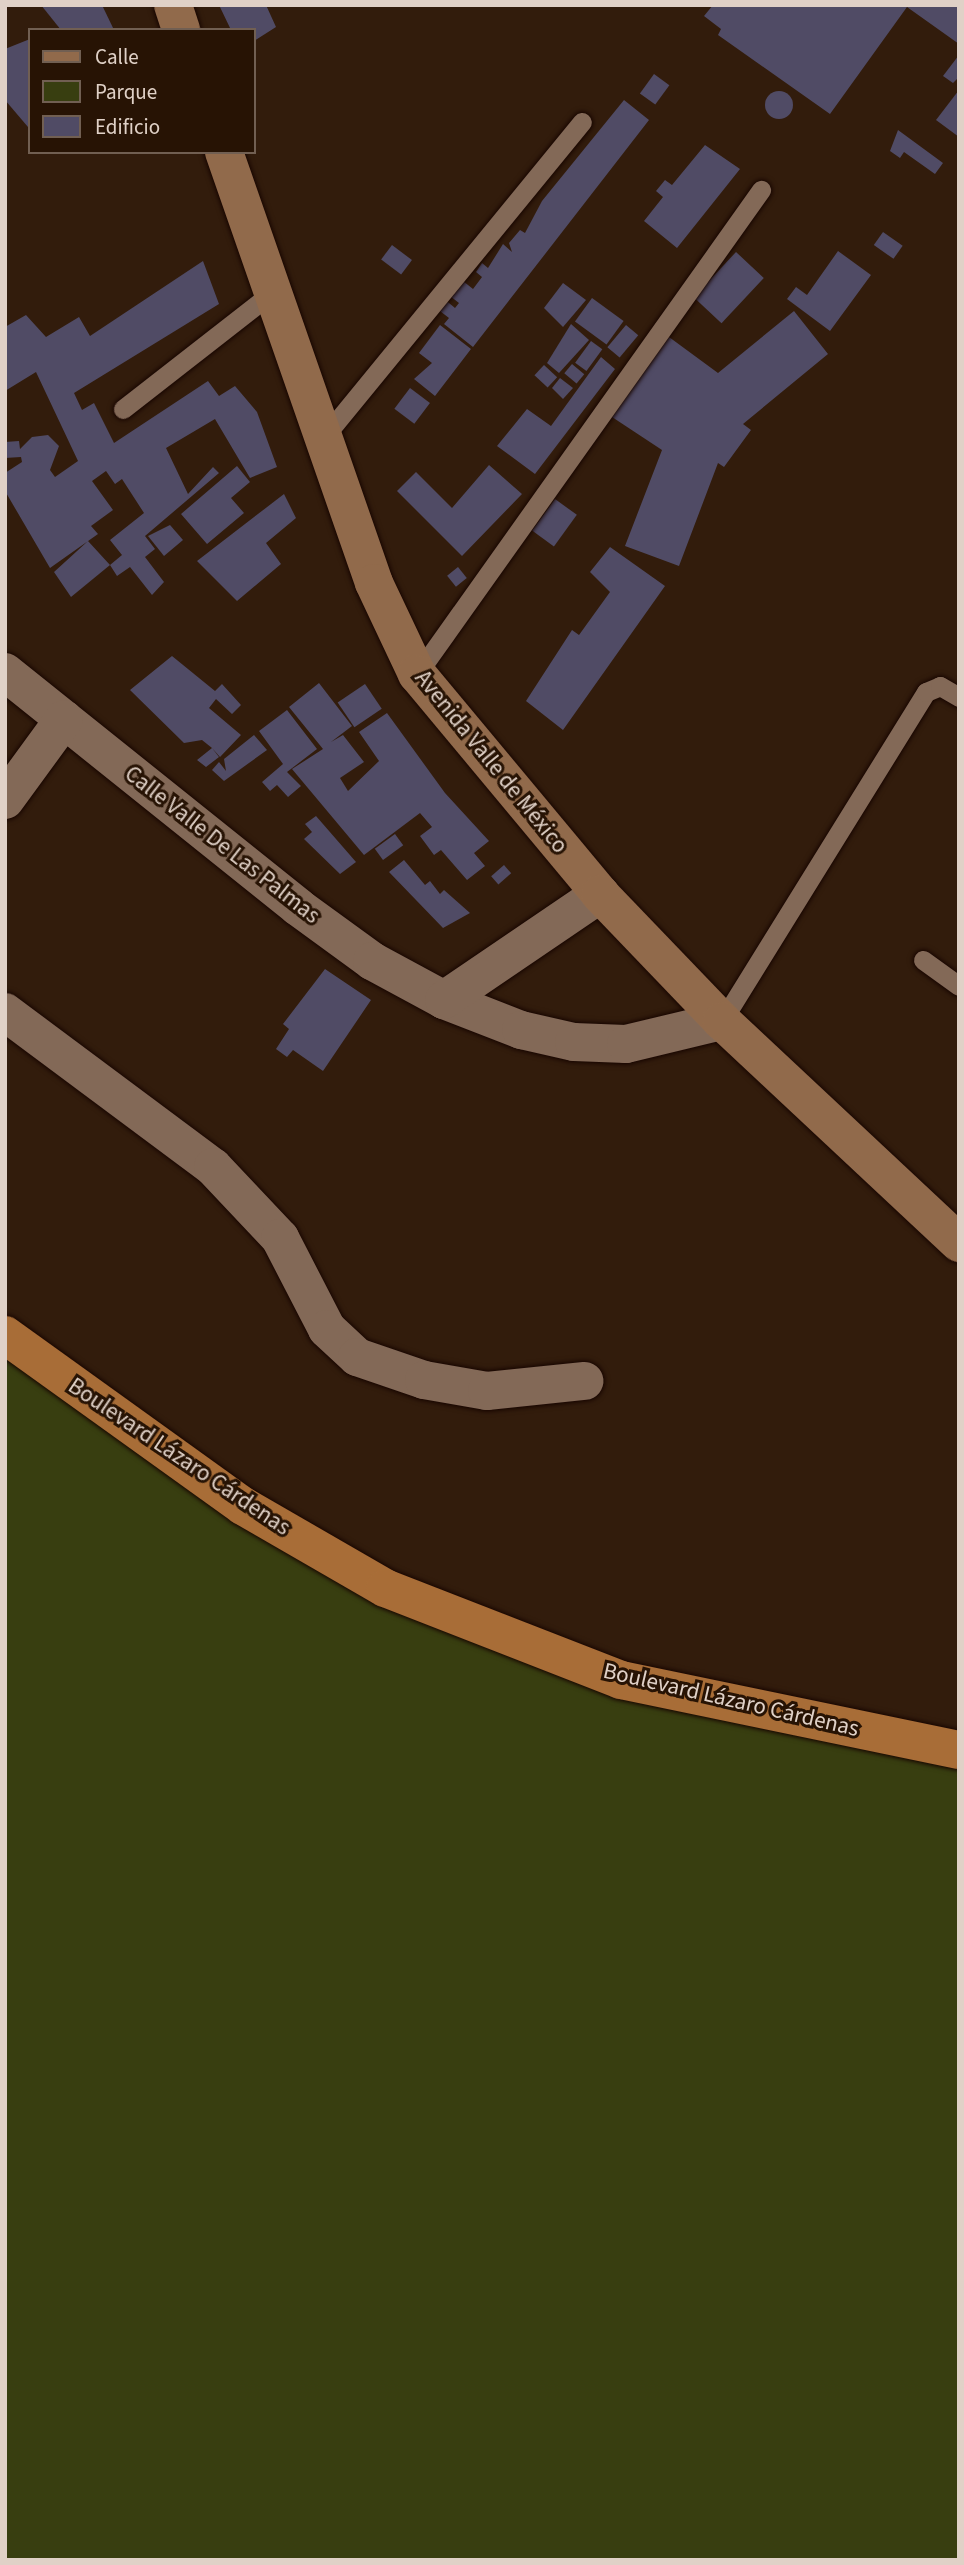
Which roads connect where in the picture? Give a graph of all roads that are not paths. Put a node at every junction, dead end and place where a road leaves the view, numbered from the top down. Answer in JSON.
{"nodes":[{"id":1,"x":173,"y":5,"type":"edge"},
{"id":2,"x":180,"y":28,"type":"edge"},
{"id":3,"x":582,"y":122,"type":"dead end"},
{"id":4,"x":226,"y":154,"type":"edge"},
{"id":5,"x":761,"y":190,"type":"dead end"},
{"id":6,"x":273,"y":292,"type":"junction"},
{"id":7,"x":123,"y":410,"type":"dead end"},
{"id":8,"x":324,"y":437,"type":"junction"},
{"id":9,"x":7,"y":669,"type":"edge"},
{"id":10,"x":417,"y":674,"type":"junction"},
{"id":11,"x":959,"y":697,"type":"edge"},
{"id":12,"x":64,"y":719,"type":"junction"},
{"id":13,"x":5,"y":800,"type":"edge"},
{"id":14,"x":600,"y":894,"type":"junction"},
{"id":15,"x":923,"y":960,"type":"dead end"},
{"id":16,"x":959,"y":986,"type":"edge"},
{"id":17,"x":444,"y":1000,"type":"junction"},
{"id":18,"x":5,"y":1012,"type":"edge"},
{"id":19,"x":722,"y":1021,"type":"junction"},
{"id":20,"x":955,"y":1230,"type":"edge"},
{"id":21,"x":5,"y":1335,"type":"edge"},
{"id":22,"x":583,"y":1381,"type":"dead end"},
{"id":23,"x":959,"y":1749,"type":"edge"}],
"edges":[{"from":1,"to":2,"type":"main road"},
{"from":3,"to":8,"type":"lane"},
{"from":4,"to":6,"type":"main road","name":"Avenida Valle de México"},
{"from":5,"to":10,"type":"lane"},
{"from":6,"to":7,"type":"lane"},
{"from":6,"to":8,"type":"main road","name":"Avenida Valle de México"},
{"from":8,"to":10,"type":"main road","name":"Avenida Valle de México"},
{"from":9,"to":12,"type":"street","name":"Calle Valle De Las Palmas"},
{"from":10,"to":14,"type":"main road","name":"Avenida Valle de México"},
{"from":11,"to":19,"type":"lane"},
{"from":12,"to":13,"type":"street"},
{"from":12,"to":17,"type":"street","name":"Calle Valle De Las Palmas"},
{"from":14,"to":17,"type":"street"},
{"from":14,"to":19,"type":"main road","name":"Avenida Valle de México"},
{"from":15,"to":16,"type":"lane"},
{"from":17,"to":19,"type":"street","name":"Calle Valle De Las Palmas"},
{"from":18,"to":22,"type":"street"},
{"from":19,"to":20,"type":"main road","name":"Avenida Valle de México"},
{"from":21,"to":23,"type":"highway","name":"Boulevard Lázaro Cárdenas"}]}
